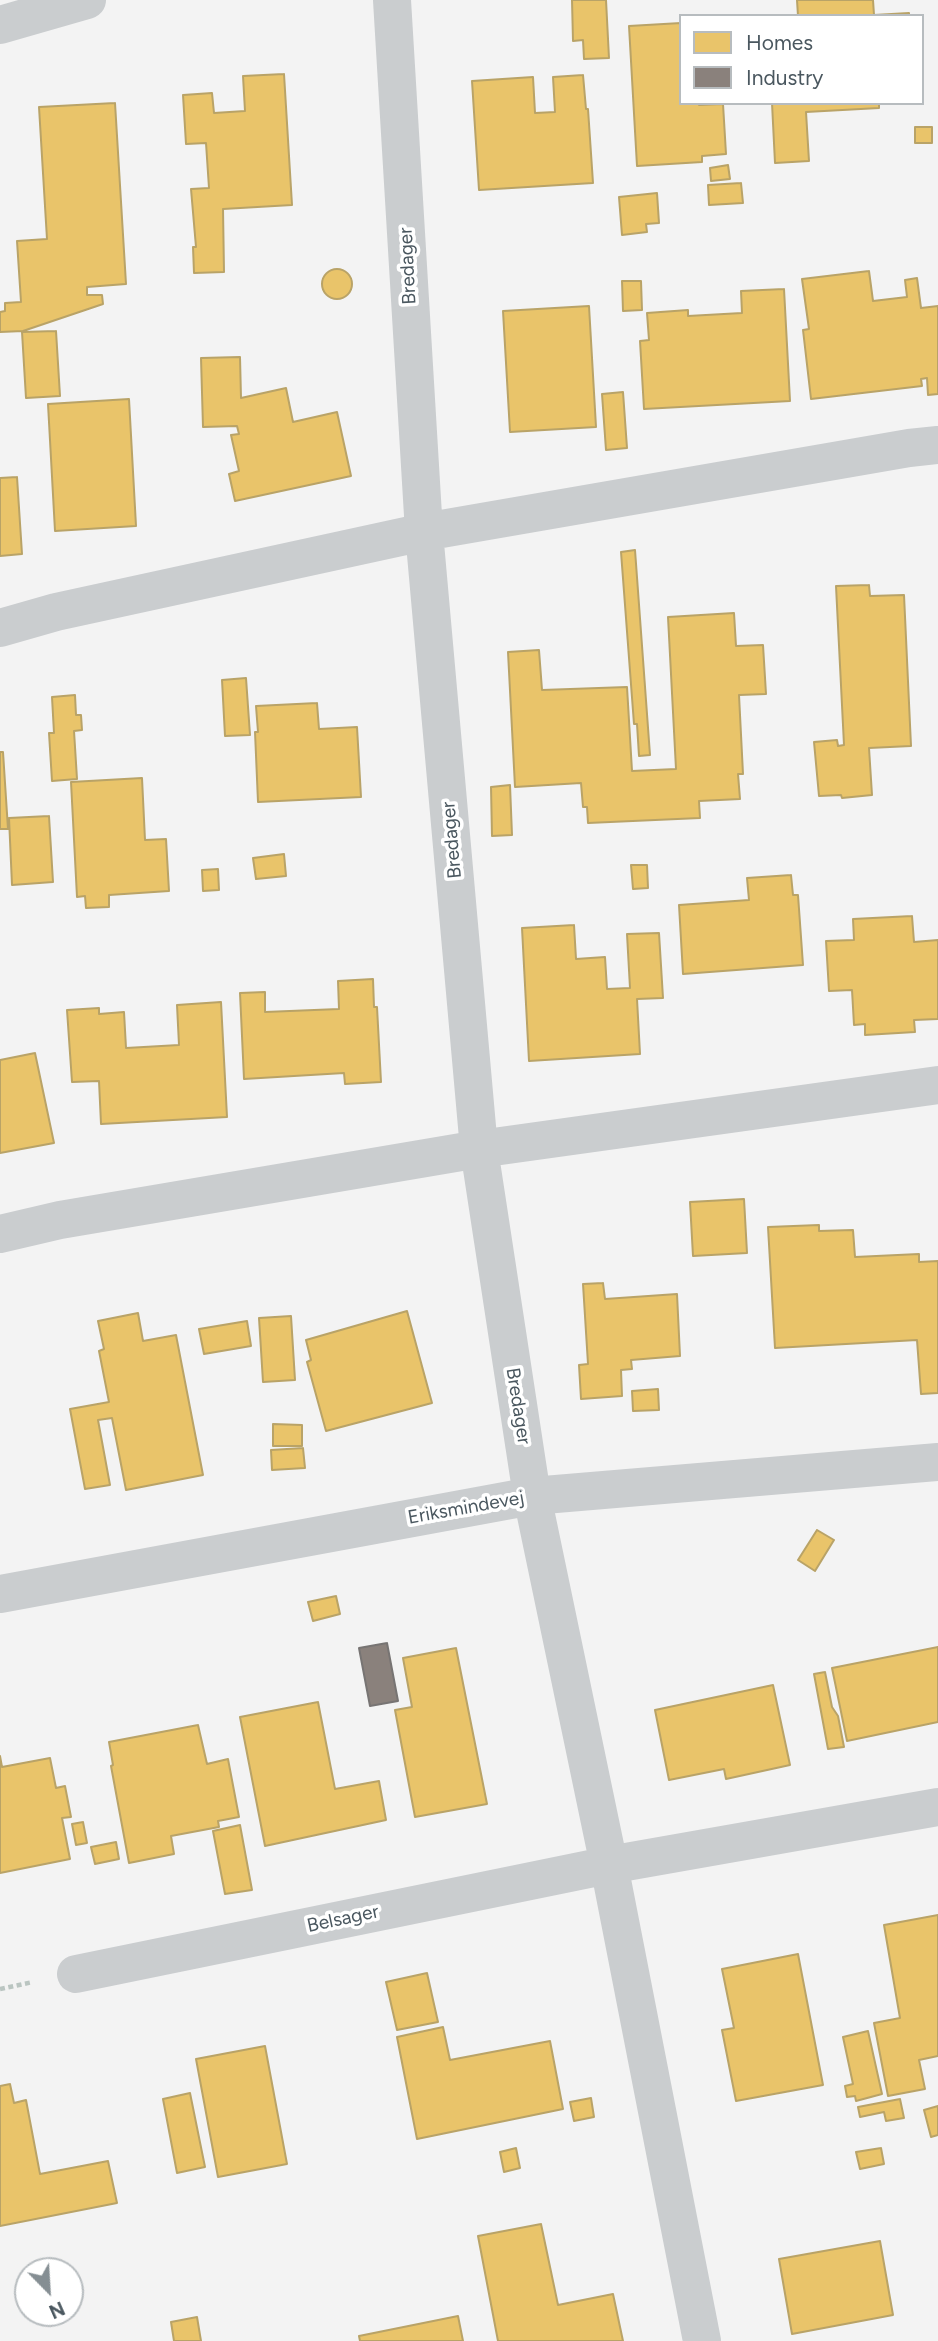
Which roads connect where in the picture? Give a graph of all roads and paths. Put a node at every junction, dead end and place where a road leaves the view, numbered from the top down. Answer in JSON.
{"nodes":[{"id":1,"x":88,"y":0,"type":"edge"},
{"id":2,"x":392,"y":0,"type":"edge"},
{"id":3,"x":0,"y":25,"type":"edge"},
{"id":4,"x":938,"y":445,"type":"edge"},
{"id":5,"x":424,"y":532,"type":"junction"},
{"id":6,"x":0,"y":628,"type":"edge"},
{"id":7,"x":938,"y":1085,"type":"edge"},
{"id":8,"x":479,"y":1149,"type":"junction"},
{"id":9,"x":0,"y":1234,"type":"edge"},
{"id":10,"x":938,"y":1462,"type":"edge"},
{"id":11,"x":532,"y":1496,"type":"junction"},
{"id":12,"x":0,"y":1594,"type":"edge"},
{"id":13,"x":938,"y":1807,"type":"edge"},
{"id":14,"x":610,"y":1865,"type":"junction"},
{"id":15,"x":76,"y":1974,"type":"dead end"},
{"id":16,"x":702,"y":2341,"type":"edge"}],
"edges":[{"from":1,"to":3,"type":"street"},
{"from":2,"to":5,"type":"street","name":"Bredager"},
{"from":4,"to":5,"type":"street"},
{"from":5,"to":6,"type":"street"},
{"from":5,"to":8,"type":"street","name":"Bredager"},
{"from":7,"to":8,"type":"street"},
{"from":8,"to":9,"type":"street"},
{"from":8,"to":11,"type":"street","name":"Bredager"},
{"from":10,"to":11,"type":"street","name":"Eriksmindevej"},
{"from":11,"to":12,"type":"street","name":"Eriksmindevej"},
{"from":11,"to":14,"type":"street"},
{"from":13,"to":14,"type":"street","name":"Belsager"},
{"from":14,"to":15,"type":"street","name":"Belsager"},
{"from":14,"to":16,"type":"street"}]}
